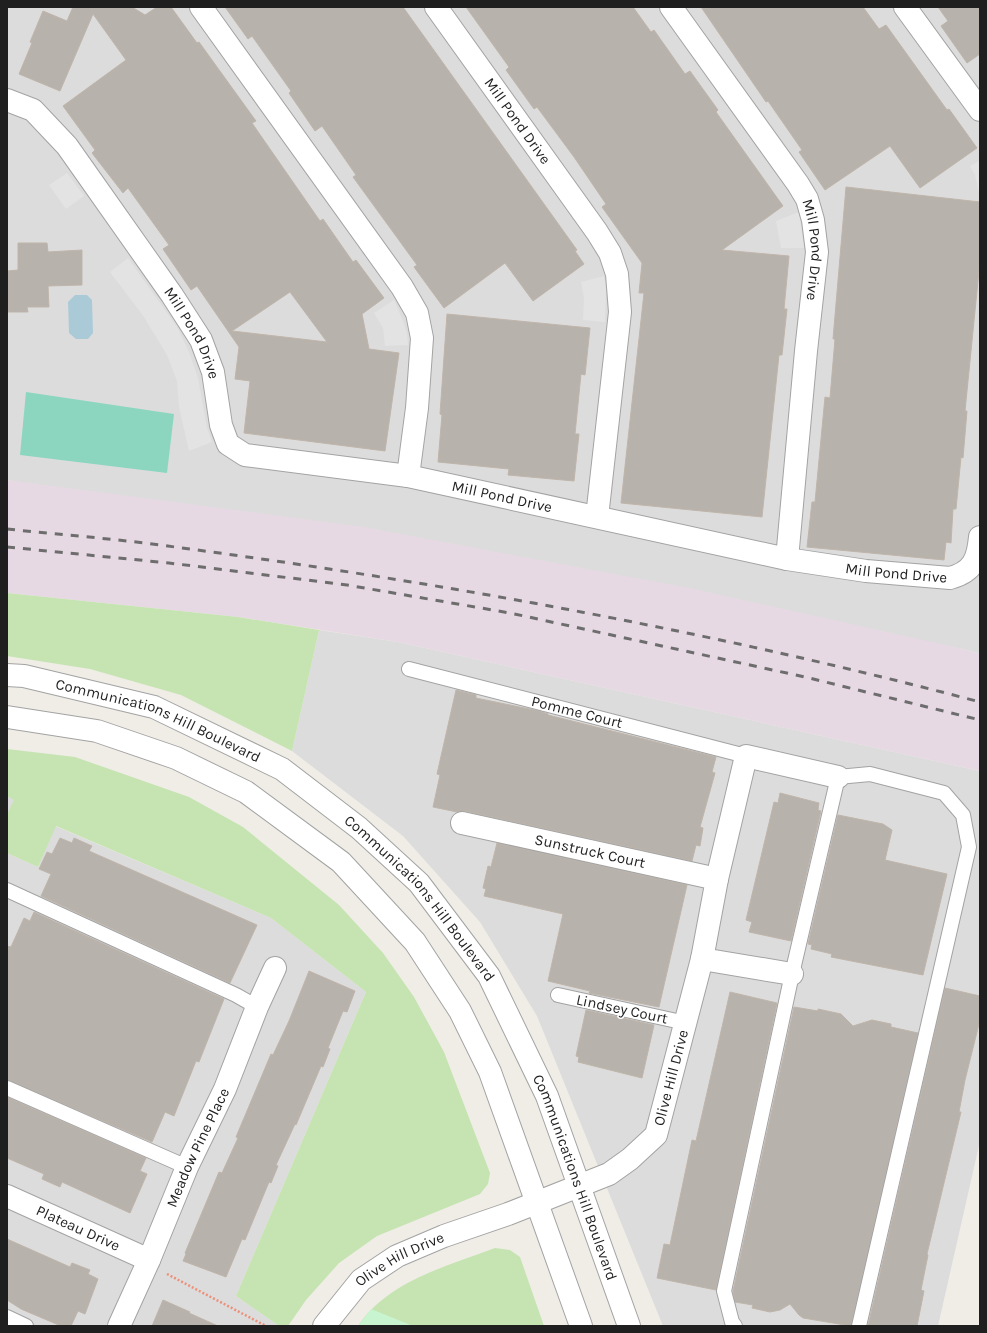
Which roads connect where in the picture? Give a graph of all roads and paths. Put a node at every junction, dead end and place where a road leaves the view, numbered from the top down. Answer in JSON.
{"nodes":[{"id":1,"x":201,"y":7,"type":"edge"},
{"id":2,"x":436,"y":7,"type":"edge"},
{"id":3,"x":671,"y":7,"type":"edge"},
{"id":4,"x":905,"y":7,"type":"edge"},
{"id":5,"x":7,"y":100,"type":"edge"},
{"id":6,"x":980,"y":110,"type":"edge"},
{"id":7,"x":408,"y":476,"type":"junction"},
{"id":8,"x":597,"y":517,"type":"junction"},
{"id":9,"x":980,"y":537,"type":"edge"},
{"id":10,"x":787,"y":559,"type":"junction"},
{"id":11,"x":409,"y":669,"type":"dead end"},
{"id":12,"x":7,"y":675,"type":"edge"},
{"id":13,"x":7,"y":716,"type":"edge"},
{"id":14,"x":746,"y":756,"type":"junction"},
{"id":15,"x":838,"y":777,"type":"junction"},
{"id":16,"x":462,"y":823,"type":"dead end"},
{"id":17,"x":717,"y":879,"type":"junction"},
{"id":18,"x":7,"y":890,"type":"edge"},
{"id":19,"x":702,"y":959,"type":"junction"},
{"id":20,"x":274,"y":968,"type":"dead end"},
{"id":21,"x":792,"y":974,"type":"junction"},
{"id":22,"x":558,"y":995,"type":"dead end"},
{"id":23,"x":257,"y":1007,"type":"junction"},
{"id":24,"x":686,"y":1023,"type":"junction"},
{"id":25,"x":7,"y":1088,"type":"edge"},
{"id":26,"x":187,"y":1167,"type":"junction"},
{"id":27,"x":579,"y":1186,"type":"junction"},
{"id":28,"x":7,"y":1196,"type":"edge"},
{"id":29,"x":537,"y":1203,"type":"junction"},
{"id":30,"x":149,"y":1260,"type":"junction"},
{"id":31,"x":167,"y":1274,"type":"dead end"},
{"id":32,"x":7,"y":1317,"type":"edge"},
{"id":33,"x":26,"y":1326,"type":"edge"},
{"id":34,"x":119,"y":1326,"type":"edge"},
{"id":35,"x":266,"y":1326,"type":"edge"},
{"id":36,"x":324,"y":1326,"type":"edge"},
{"id":37,"x":581,"y":1326,"type":"edge"},
{"id":38,"x":629,"y":1326,"type":"edge"},
{"id":39,"x":735,"y":1326,"type":"edge"},
{"id":40,"x":859,"y":1326,"type":"edge"}],
"edges":[{"from":1,"to":7,"type":"street"},
{"from":2,"to":8,"type":"street","name":"Mill Pond Drive"},
{"from":3,"to":10,"type":"street","name":"Mill Pond Drive"},
{"from":4,"to":6,"type":"street"},
{"from":5,"to":7,"type":"street","name":"Mill Pond Drive"},
{"from":7,"to":8,"type":"street","name":"Mill Pond Drive"},
{"from":8,"to":10,"type":"street","name":"Mill Pond Drive"},
{"from":9,"to":10,"type":"street","name":"Mill Pond Drive"},
{"from":11,"to":14,"type":"lane","name":"Pomme Court"},
{"from":12,"to":27,"type":"street","name":"Communications Hill Boulevard"},
{"from":13,"to":29,"type":"street","name":"Communications Hill Boulevard"},
{"from":14,"to":15,"type":"street"},
{"from":14,"to":17,"type":"street","name":"Olive Hill Drive"},
{"from":15,"to":21,"type":"lane"},
{"from":15,"to":40,"type":"lane"},
{"from":16,"to":17,"type":"street","name":"Sunstruck Court"},
{"from":17,"to":19,"type":"street","name":"Olive Hill Drive"},
{"from":18,"to":23,"type":"lane"},
{"from":19,"to":21,"type":"street"},
{"from":19,"to":24,"type":"street","name":"Olive Hill Drive"},
{"from":20,"to":23,"type":"street","name":"Meadow Pine Place"},
{"from":21,"to":39,"type":"lane"},
{"from":22,"to":24,"type":"lane","name":"Lindsey Court"},
{"from":23,"to":26,"type":"street","name":"Meadow Pine Place"},
{"from":24,"to":27,"type":"street","name":"Olive Hill Drive"},
{"from":25,"to":26,"type":"lane"},
{"from":26,"to":30,"type":"street","name":"Meadow Pine Place"},
{"from":27,"to":29,"type":"street","name":"Olive Hill Drive"},
{"from":27,"to":38,"type":"street","name":"Communications Hill Boulevard"},
{"from":28,"to":30,"type":"street","name":"Plateau Drive"},
{"from":29,"to":36,"type":"street","name":"Olive Hill Drive"},
{"from":29,"to":37,"type":"street","name":"Communications Hill Boulevard"},
{"from":30,"to":34,"type":"street","name":"Meadow Pine Place"},
{"from":31,"to":35,"type":"path"},
{"from":32,"to":33,"type":"lane"}]}
